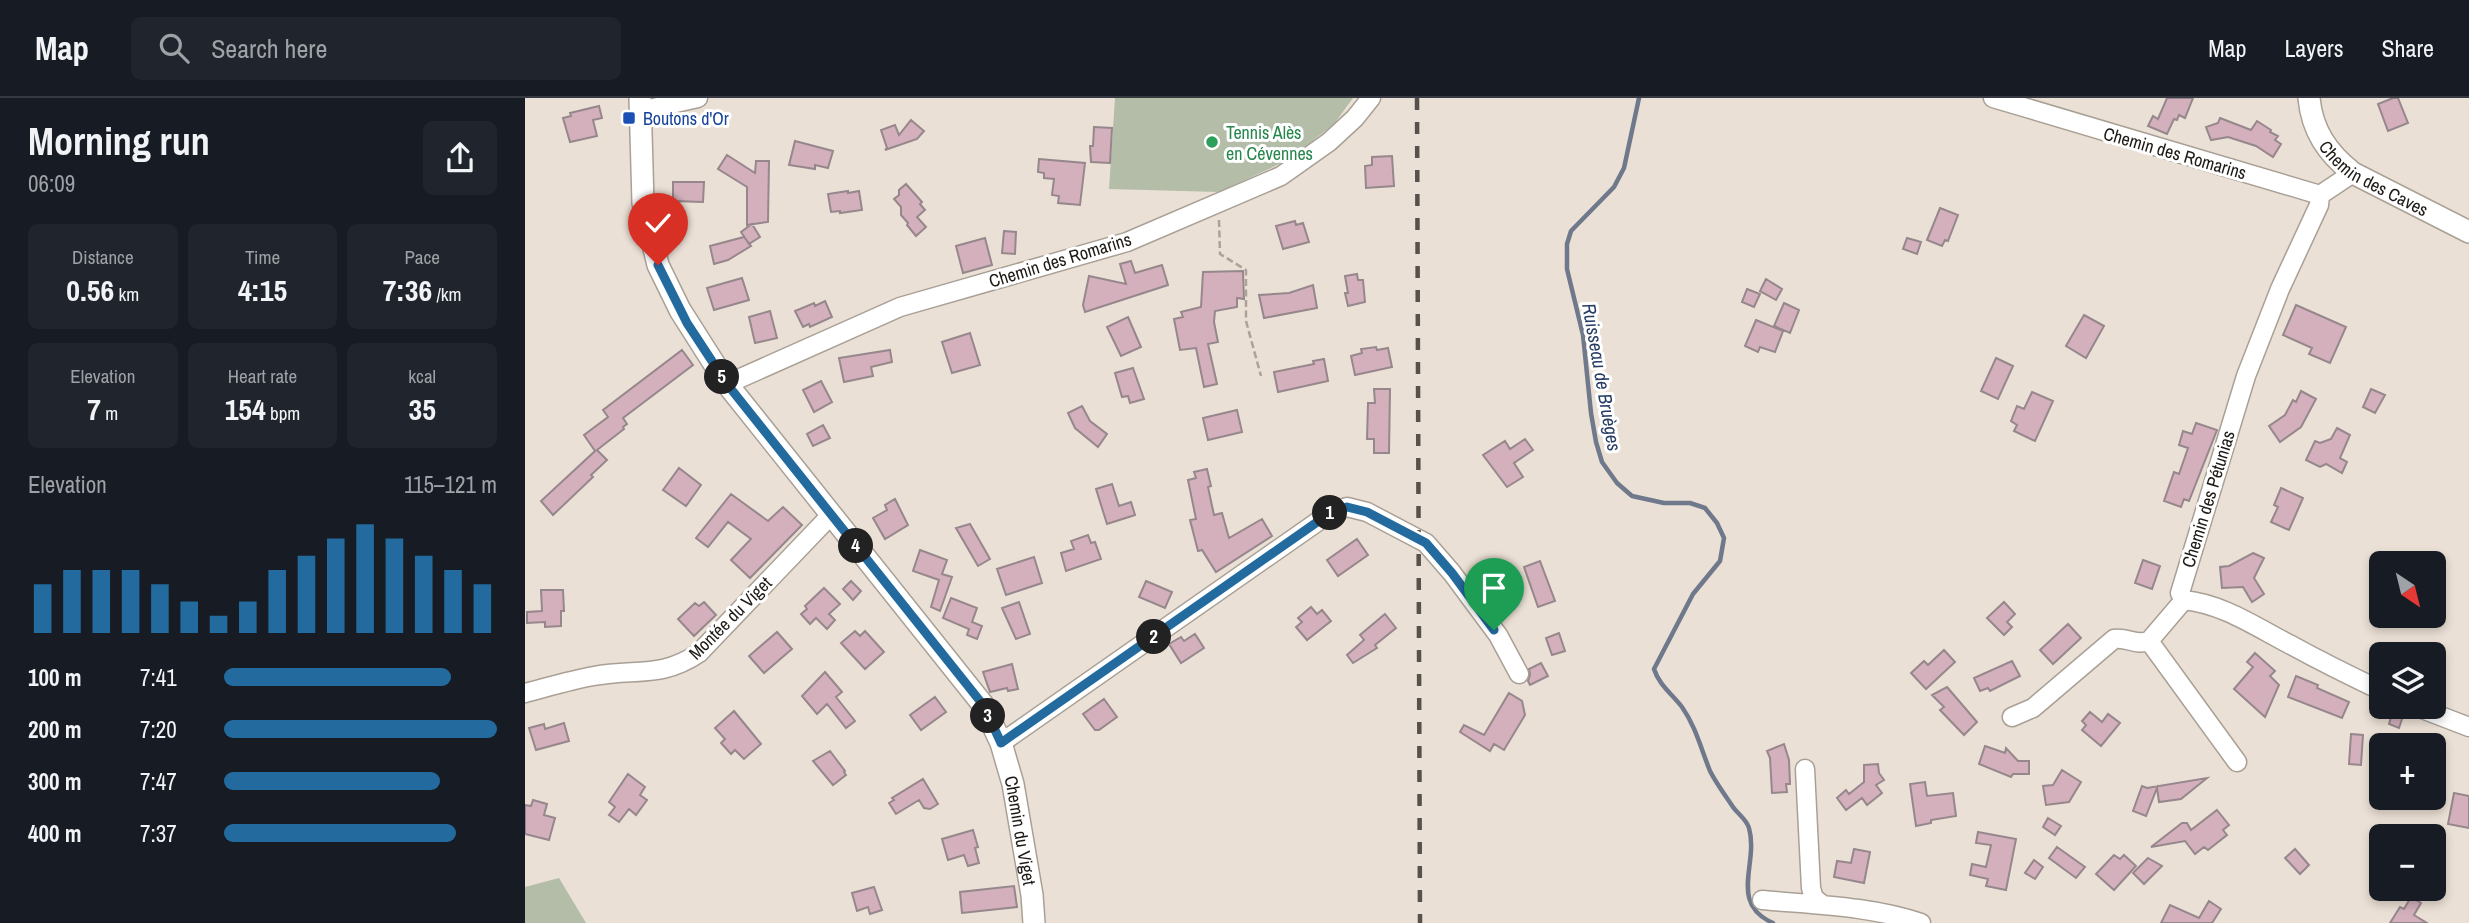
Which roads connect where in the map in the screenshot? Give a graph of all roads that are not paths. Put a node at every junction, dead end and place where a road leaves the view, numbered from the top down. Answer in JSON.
{"nodes":[{"id":1,"x":698,"y":98,"type":"edge"},
{"id":2,"x":1371,"y":98,"type":"edge"},
{"id":3,"x":1993,"y":98,"type":"edge"},
{"id":4,"x":2309,"y":98,"type":"edge"},
{"id":5,"x":640,"y":104,"type":"edge"},
{"id":6,"x":2353,"y":173,"type":"junction"},
{"id":7,"x":2320,"y":195,"type":"junction"},
{"id":8,"x":2469,"y":232,"type":"edge"},
{"id":9,"x":727,"y":384,"type":"junction"},
{"id":10,"x":831,"y":515,"type":"junction"},
{"id":11,"x":2185,"y":600,"type":"junction"},
{"id":12,"x":2149,"y":641,"type":"junction"},
{"id":13,"x":1519,"y":674,"type":"dead end"},
{"id":14,"x":2369,"y":685,"type":"edge"},
{"id":15,"x":525,"y":692,"type":"edge"},
{"id":16,"x":2012,"y":717,"type":"dead end"},
{"id":17,"x":2446,"y":718,"type":"edge"},
{"id":18,"x":2469,"y":727,"type":"edge"},
{"id":19,"x":1001,"y":743,"type":"junction"},
{"id":20,"x":2237,"y":762,"type":"dead end"},
{"id":21,"x":1805,"y":769,"type":"dead end"},
{"id":22,"x":1762,"y":900,"type":"dead end"},
{"id":23,"x":1823,"y":905,"type":"junction"},
{"id":24,"x":1034,"y":923,"type":"edge"},
{"id":25,"x":1921,"y":923,"type":"edge"}],
"edges":[{"from":1,"to":5,"type":"street"},
{"from":2,"to":9,"type":"street","name":"Chemin des Romarins"},
{"from":3,"to":7,"type":"street","name":"Chemin des Romarins"},
{"from":4,"to":6,"type":"street","name":"Chemin des Caves"},
{"from":5,"to":9,"type":"street","name":"Chemin du Viget"},
{"from":6,"to":7,"type":"street"},
{"from":6,"to":8,"type":"street","name":"Chemin des Caves"},
{"from":7,"to":11,"type":"street","name":"Chemin des Pétunias"},
{"from":9,"to":10,"type":"street","name":"Chemin du Viget"},
{"from":10,"to":15,"type":"street","name":"Montée du Viget"},
{"from":10,"to":19,"type":"street","name":"Chemin du Viget"},
{"from":11,"to":12,"type":"street"},
{"from":11,"to":14,"type":"street"},
{"from":12,"to":16,"type":"street"},
{"from":12,"to":20,"type":"street"},
{"from":13,"to":19,"type":"street"},
{"from":17,"to":18,"type":"street"},
{"from":19,"to":24,"type":"street","name":"Chemin du Viget"},
{"from":21,"to":23,"type":"street"},
{"from":22,"to":23,"type":"street"},
{"from":23,"to":25,"type":"street"}]}
